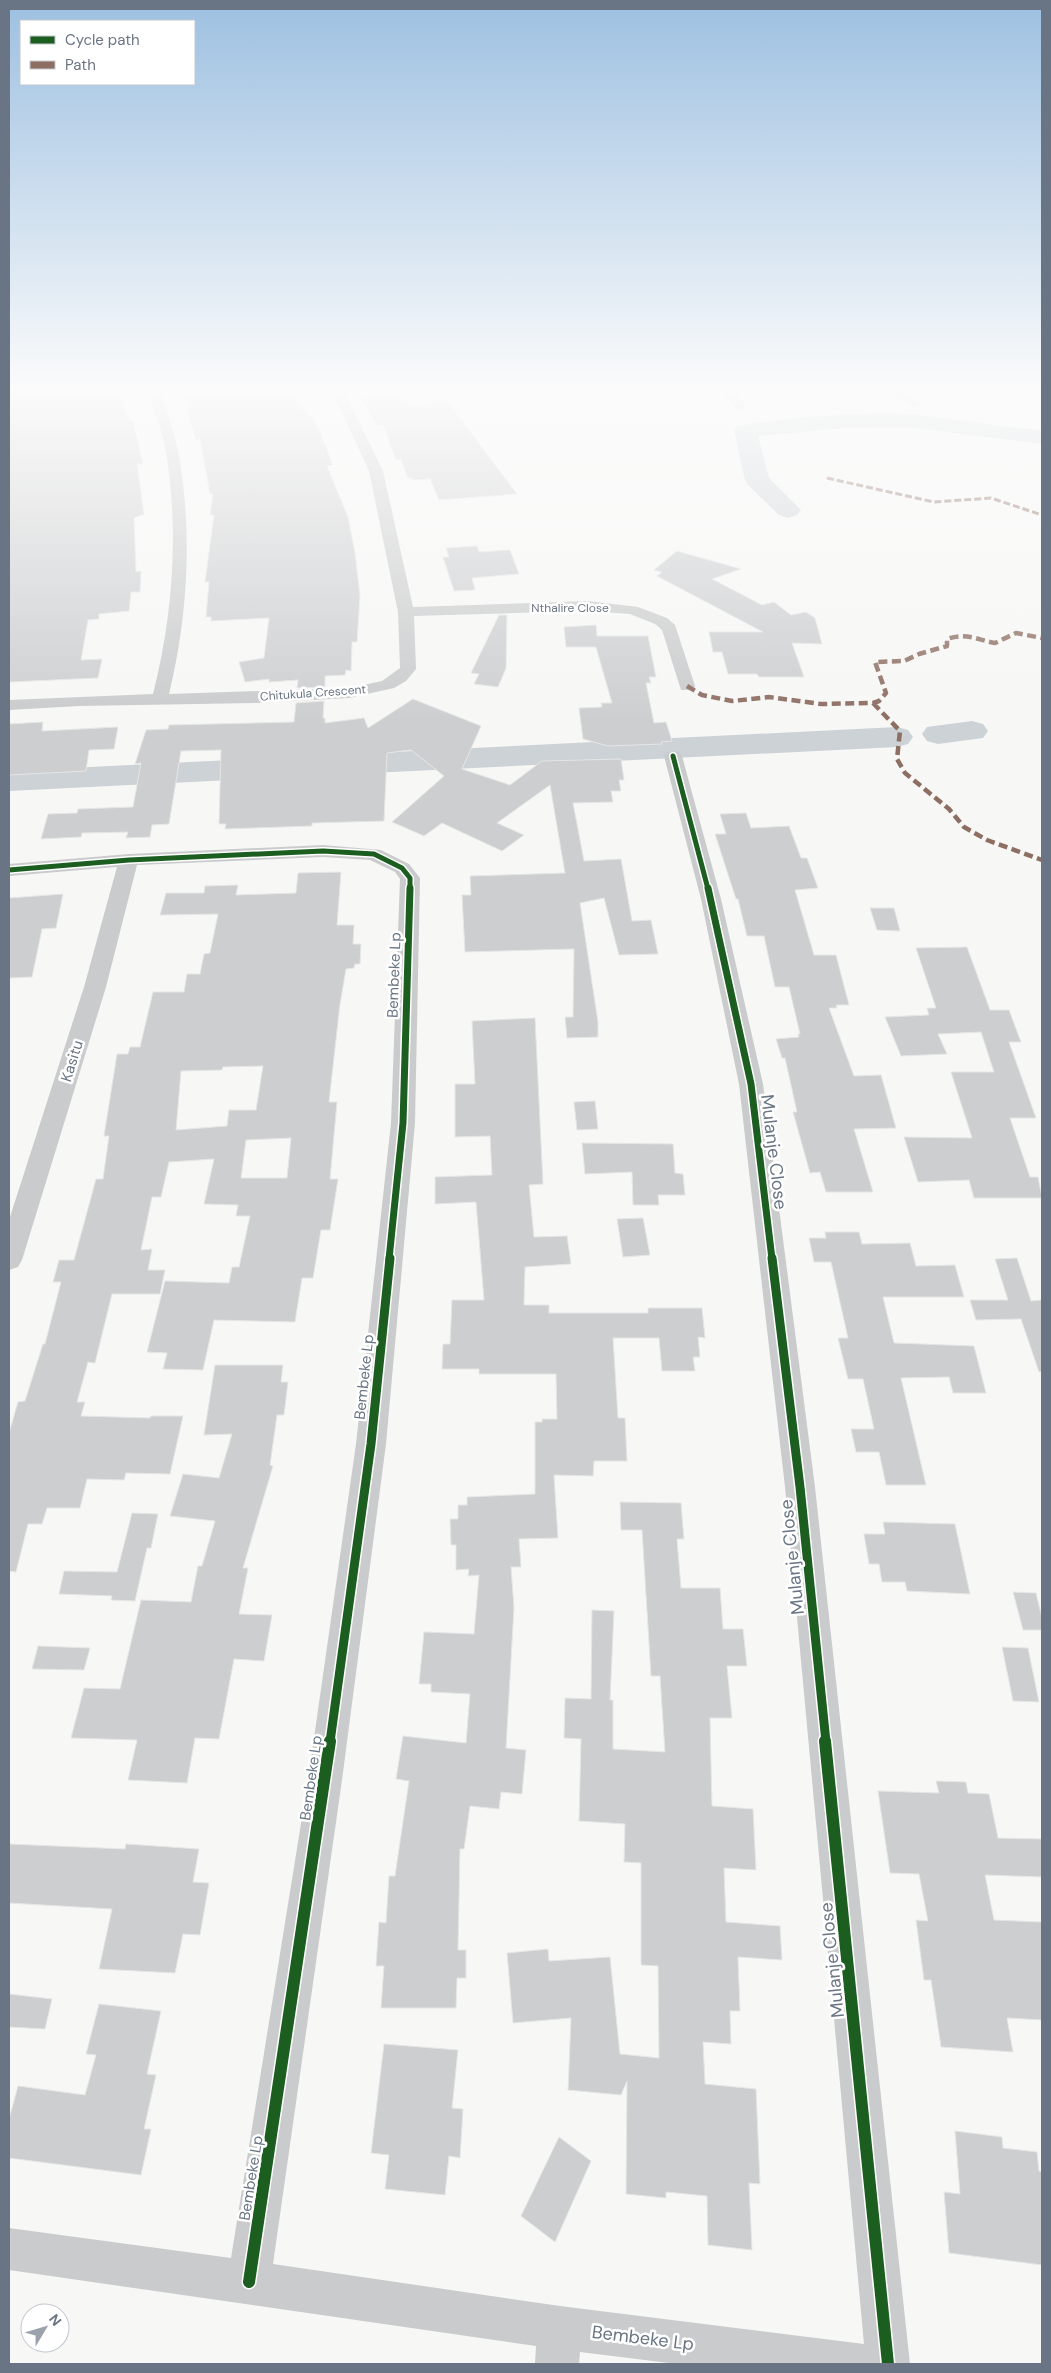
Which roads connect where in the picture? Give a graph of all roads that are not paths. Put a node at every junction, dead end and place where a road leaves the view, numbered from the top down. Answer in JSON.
{"nodes":[{"id":1,"x":176,"y":500,"type":"edge"},
{"id":2,"x":383,"y":500,"type":"edge"},
{"id":3,"x":406,"y":612,"type":"junction"},
{"id":4,"x":687,"y":686,"type":"dead end"},
{"id":5,"x":160,"y":698,"type":"junction"},
{"id":6,"x":9,"y":705,"type":"edge"},
{"id":7,"x":673,"y":756,"type":"dead end"},
{"id":8,"x":129,"y":860,"type":"junction"},
{"id":9,"x":9,"y":870,"type":"edge"},
{"id":10,"x":9,"y":1260,"type":"edge"},
{"id":11,"x":9,"y":2249,"type":"edge"},
{"id":12,"x":249,"y":2282,"type":"junction"},
{"id":13,"x":558,"y":2346,"type":"edge"},
{"id":14,"x":859,"y":2364,"type":"edge"},
{"id":15,"x":888,"y":2364,"type":"edge"}],
"edges":[{"from":1,"to":5,"type":"street"},
{"from":2,"to":3,"type":"street","name":"Chitukula Crescent"},
{"from":3,"to":4,"type":"street","name":"Nthalire Close"},
{"from":3,"to":5,"type":"street","name":"Chitukula Crescent"},
{"from":5,"to":6,"type":"street","name":"Chitukula Crescent"},
{"from":7,"to":15,"type":"street","name":"Mulanje Close"},
{"from":8,"to":9,"type":"street","name":"Bembeke Lp"},
{"from":8,"to":10,"type":"street","name":"Kasitu"},
{"from":8,"to":12,"type":"street","name":"Bembeke Lp"},
{"from":11,"to":12,"type":"street","name":"Bembeke Lp"},
{"from":12,"to":13,"type":"street","name":"Bembeke Lp"},
{"from":13,"to":14,"type":"street","name":"Bembeke Lp"}]}
